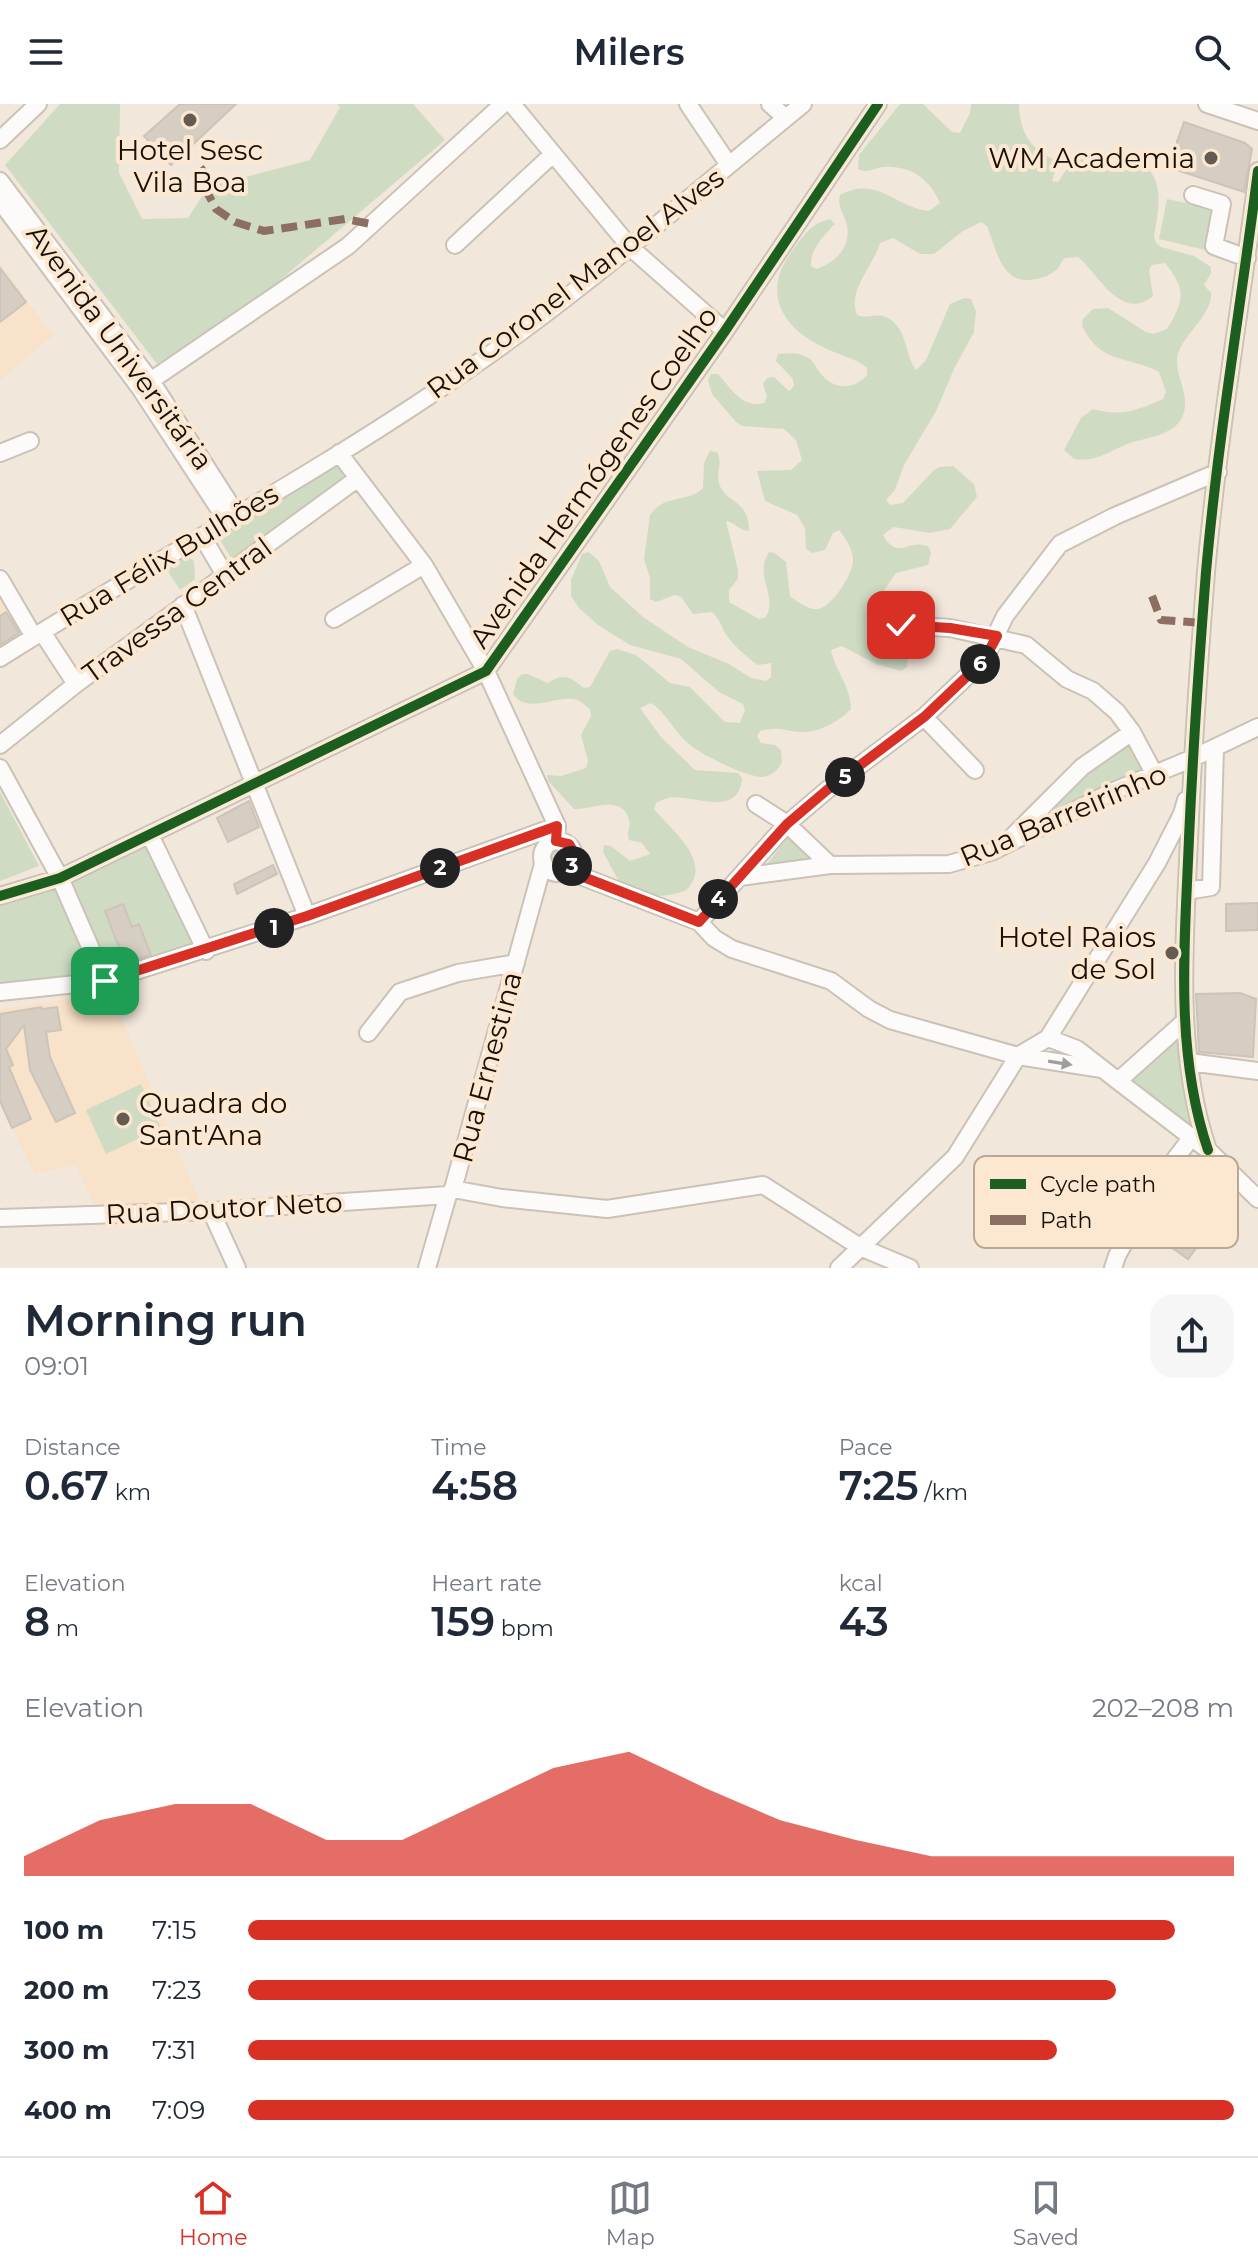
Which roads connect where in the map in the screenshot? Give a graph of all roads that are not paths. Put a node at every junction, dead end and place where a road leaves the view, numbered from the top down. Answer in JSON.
{"nodes":[{"id":1,"x":38,"y":104,"type":"edge"},
{"id":2,"x":503,"y":104,"type":"edge"},
{"id":3,"x":512,"y":104,"type":"edge"},
{"id":4,"x":688,"y":104,"type":"edge"},
{"id":5,"x":770,"y":104,"type":"edge"},
{"id":6,"x":803,"y":104,"type":"edge"},
{"id":7,"x":878,"y":104,"type":"edge"},
{"id":8,"x":1207,"y":104,"type":"edge"},
{"id":9,"x":786,"y":118,"type":"junction"},
{"id":10,"x":1258,"y":121,"type":"edge"},
{"id":11,"x":0,"y":140,"type":"edge"},
{"id":12,"x":553,"y":154,"type":"junction"},
{"id":13,"x":729,"y":165,"type":"junction"},
{"id":14,"x":1258,"y":171,"type":"edge"},
{"id":15,"x":0,"y":181,"type":"edge"},
{"id":16,"x":1193,"y":195,"type":"dead end"},
{"id":17,"x":0,"y":201,"type":"edge"},
{"id":18,"x":455,"y":245,"type":"dead end"},
{"id":19,"x":630,"y":247,"type":"junction"},
{"id":20,"x":1247,"y":258,"type":"junction"},
{"id":21,"x":725,"y":331,"type":"junction"},
{"id":22,"x":146,"y":384,"type":"junction"},
{"id":23,"x":30,"y":441,"type":"dead end"},
{"id":24,"x":0,"y":453,"type":"edge"},
{"id":25,"x":339,"y":453,"type":"junction"},
{"id":26,"x":1218,"y":472,"type":"junction"},
{"id":27,"x":357,"y":479,"type":"junction"},
{"id":28,"x":232,"y":518,"type":"junction"},
{"id":29,"x":202,"y":536,"type":"junction"},
{"id":30,"x":424,"y":565,"type":"junction"},
{"id":31,"x":225,"y":575,"type":"junction"},
{"id":32,"x":0,"y":579,"type":"edge"},
{"id":33,"x":183,"y":605,"type":"junction"},
{"id":34,"x":334,"y":619,"type":"dead end"},
{"id":35,"x":901,"y":625,"type":"dead end"},
{"id":36,"x":38,"y":634,"type":"junction"},
{"id":37,"x":997,"y":636,"type":"junction"},
{"id":38,"x":0,"y":658,"type":"edge"},
{"id":39,"x":486,"y":671,"type":"junction"},
{"id":40,"x":76,"y":684,"type":"junction"},
{"id":41,"x":924,"y":717,"type":"junction"},
{"id":42,"x":1258,"y":727,"type":"edge"},
{"id":43,"x":1132,"y":732,"type":"junction"},
{"id":44,"x":0,"y":745,"type":"edge"},
{"id":45,"x":1215,"y":748,"type":"junction"},
{"id":46,"x":1193,"y":758,"type":"junction"},
{"id":47,"x":975,"y":770,"type":"dead end"},
{"id":48,"x":1,"y":772,"type":"edge"},
{"id":49,"x":1155,"y":775,"type":"junction"},
{"id":50,"x":1192,"y":777,"type":"junction"},
{"id":51,"x":254,"y":785,"type":"junction"},
{"id":52,"x":756,"y":804,"type":"dead end"},
{"id":53,"x":787,"y":824,"type":"junction"},
{"id":54,"x":556,"y":834,"type":"junction"},
{"id":55,"x":150,"y":835,"type":"junction"},
{"id":56,"x":1007,"y":842,"type":"junction"},
{"id":57,"x":543,"y":864,"type":"junction"},
{"id":58,"x":830,"y":865,"type":"junction"},
{"id":59,"x":568,"y":871,"type":"junction"},
{"id":60,"x":740,"y":877,"type":"junction"},
{"id":61,"x":60,"y":878,"type":"junction"},
{"id":62,"x":1187,"y":891,"type":"junction"},
{"id":63,"x":0,"y":896,"type":"edge"},
{"id":64,"x":307,"y":916,"type":"junction"},
{"id":65,"x":699,"y":922,"type":"junction"},
{"id":66,"x":206,"y":951,"type":"junction"},
{"id":67,"x":516,"y":963,"type":"junction"},
{"id":68,"x":105,"y":981,"type":"junction"},
{"id":69,"x":0,"y":992,"type":"edge"},
{"id":70,"x":1185,"y":1021,"type":"junction"},
{"id":71,"x":368,"y":1033,"type":"dead end"},
{"id":72,"x":1048,"y":1038,"type":"junction"},
{"id":73,"x":1018,"y":1056,"type":"junction"},
{"id":74,"x":1189,"y":1062,"type":"junction"},
{"id":75,"x":1102,"y":1069,"type":"junction"},
{"id":76,"x":1258,"y":1071,"type":"edge"},
{"id":77,"x":1118,"y":1081,"type":"junction"},
{"id":78,"x":1191,"y":1138,"type":"junction"},
{"id":79,"x":1208,"y":1150,"type":"junction"},
{"id":80,"x":1177,"y":1156,"type":"edge"},
{"id":81,"x":1214,"y":1156,"type":"edge"},
{"id":82,"x":1238,"y":1179,"type":"edge"},
{"id":83,"x":450,"y":1192,"type":"junction"},
{"id":84,"x":1258,"y":1198,"type":"edge"},
{"id":85,"x":211,"y":1211,"type":"junction"},
{"id":86,"x":0,"y":1218,"type":"edge"},
{"id":87,"x":860,"y":1247,"type":"junction"},
{"id":88,"x":1121,"y":1248,"type":"edge"},
{"id":89,"x":237,"y":1268,"type":"edge"},
{"id":90,"x":427,"y":1268,"type":"edge"},
{"id":91,"x":839,"y":1268,"type":"edge"},
{"id":92,"x":910,"y":1268,"type":"edge"},
{"id":93,"x":1113,"y":1268,"type":"edge"}],
"edges":[{"from":1,"to":11,"type":"street"},
{"from":2,"to":22,"type":"street"},
{"from":3,"to":12,"type":"street"},
{"from":4,"to":13,"type":"street"},
{"from":5,"to":9,"type":"street"},
{"from":6,"to":9,"type":"street","name":"Rua Coronel Manoel Alves"},
{"from":7,"to":21,"type":"street","name":"Avenida Hermógenes Coelho"},
{"from":8,"to":10,"type":"street"},
{"from":9,"to":13,"type":"street","name":"Rua Coronel Manoel Alves"},
{"from":12,"to":18,"type":"street"},
{"from":12,"to":19,"type":"street"},
{"from":13,"to":19,"type":"street","name":"Rua Coronel Manoel Alves"},
{"from":14,"to":20,"type":"street"},
{"from":15,"to":22,"type":"street","name":"Avenida Universitária"},
{"from":16,"to":20,"type":"street"},
{"from":17,"to":22,"type":"street","name":"Avenida Universitária"},
{"from":19,"to":21,"type":"street"},
{"from":19,"to":25,"type":"street","name":"Rua Coronel Manoel Alves"},
{"from":20,"to":26,"type":"street"},
{"from":21,"to":39,"type":"street","name":"Avenida Hermógenes Coelho"},
{"from":22,"to":28,"type":"street","name":"Avenida Universitária"},
{"from":23,"to":24,"type":"street"},
{"from":25,"to":27,"type":"street"},
{"from":25,"to":28,"type":"street","name":"Rua Félix Bulhões"},
{"from":26,"to":37,"type":"street"},
{"from":26,"to":46,"type":"street"},
{"from":27,"to":30,"type":"street"},
{"from":27,"to":31,"type":"street","name":"Travessa Central"},
{"from":28,"to":29,"type":"street","name":"Rua Félix Bulhões"},
{"from":29,"to":31,"type":"street"},
{"from":29,"to":36,"type":"street","name":"Rua Félix Bulhões"},
{"from":30,"to":34,"type":"street"},
{"from":30,"to":39,"type":"street"},
{"from":31,"to":33,"type":"street","name":"Travessa Central"},
{"from":32,"to":36,"type":"street"},
{"from":33,"to":40,"type":"street","name":"Travessa Central"},
{"from":33,"to":51,"type":"street"},
{"from":35,"to":37,"type":"street"},
{"from":36,"to":38,"type":"street","name":"Rua Félix Bulhões"},
{"from":36,"to":40,"type":"street"},
{"from":37,"to":41,"type":"street"},
{"from":37,"to":43,"type":"street"},
{"from":39,"to":51,"type":"street","name":"Avenida Hermógenes Coelho"},
{"from":39,"to":54,"type":"street"},
{"from":40,"to":44,"type":"street","name":"Travessa Central"},
{"from":41,"to":47,"type":"street"},
{"from":41,"to":53,"type":"street"},
{"from":42,"to":45,"type":"street","name":"Rua Barreirinho"},
{"from":43,"to":49,"type":"street"},
{"from":43,"to":56,"type":"street"},
{"from":45,"to":46,"type":"street","name":"Rua Barreirinho"},
{"from":45,"to":62,"type":"street"},
{"from":46,"to":49,"type":"street","name":"Rua Barreirinho"},
{"from":46,"to":50,"type":"street"},
{"from":48,"to":61,"type":"street"},
{"from":49,"to":56,"type":"street","name":"Rua Barreirinho"},
{"from":50,"to":62,"type":"street"},
{"from":50,"to":72,"type":"street"},
{"from":51,"to":55,"type":"street","name":"Avenida Hermógenes Coelho"},
{"from":51,"to":64,"type":"street"},
{"from":52,"to":53,"type":"street"},
{"from":53,"to":58,"type":"street"},
{"from":53,"to":60,"type":"street"},
{"from":54,"to":57,"type":"street"},
{"from":54,"to":59,"type":"street"},
{"from":54,"to":64,"type":"street"},
{"from":55,"to":61,"type":"street","name":"Avenida Hermógenes Coelho"},
{"from":55,"to":66,"type":"street"},
{"from":56,"to":58,"type":"street","name":"Rua Barreirinho"},
{"from":57,"to":59,"type":"street"},
{"from":57,"to":67,"type":"street","name":"Rua Ernestina"},
{"from":58,"to":60,"type":"street","name":"Rua Barreirinho"},
{"from":59,"to":65,"type":"street"},
{"from":60,"to":65,"type":"street"},
{"from":61,"to":63,"type":"street","name":"Avenida Hermógenes Coelho"},
{"from":61,"to":68,"type":"street"},
{"from":62,"to":70,"type":"street"},
{"from":64,"to":66,"type":"street"},
{"from":65,"to":73,"type":"street"},
{"from":66,"to":68,"type":"street"},
{"from":67,"to":71,"type":"street"},
{"from":67,"to":83,"type":"street","name":"Rua Ernestina"},
{"from":68,"to":69,"type":"street"},
{"from":70,"to":74,"type":"street"},
{"from":70,"to":77,"type":"street"},
{"from":72,"to":73,"type":"street"},
{"from":72,"to":75,"type":"street"},
{"from":73,"to":75,"type":"street","one_way":true},
{"from":73,"to":87,"type":"street"},
{"from":74,"to":76,"type":"street"},
{"from":74,"to":79,"type":"street"},
{"from":75,"to":77,"type":"street"},
{"from":77,"to":78,"type":"street"},
{"from":78,"to":79,"type":"street"},
{"from":78,"to":80,"type":"street"},
{"from":79,"to":81,"type":"street"},
{"from":82,"to":84,"type":"street"},
{"from":83,"to":85,"type":"street","name":"Rua Doutor Neto"},
{"from":83,"to":87,"type":"street","name":"Rua Doutor Neto"},
{"from":83,"to":90,"type":"street","name":"Rua Ernestina"},
{"from":85,"to":86,"type":"street","name":"Rua Doutor Neto"},
{"from":85,"to":89,"type":"street"},
{"from":87,"to":91,"type":"street"},
{"from":87,"to":92,"type":"street","name":"Rua Doutor Neto"},
{"from":88,"to":93,"type":"street"}]}
